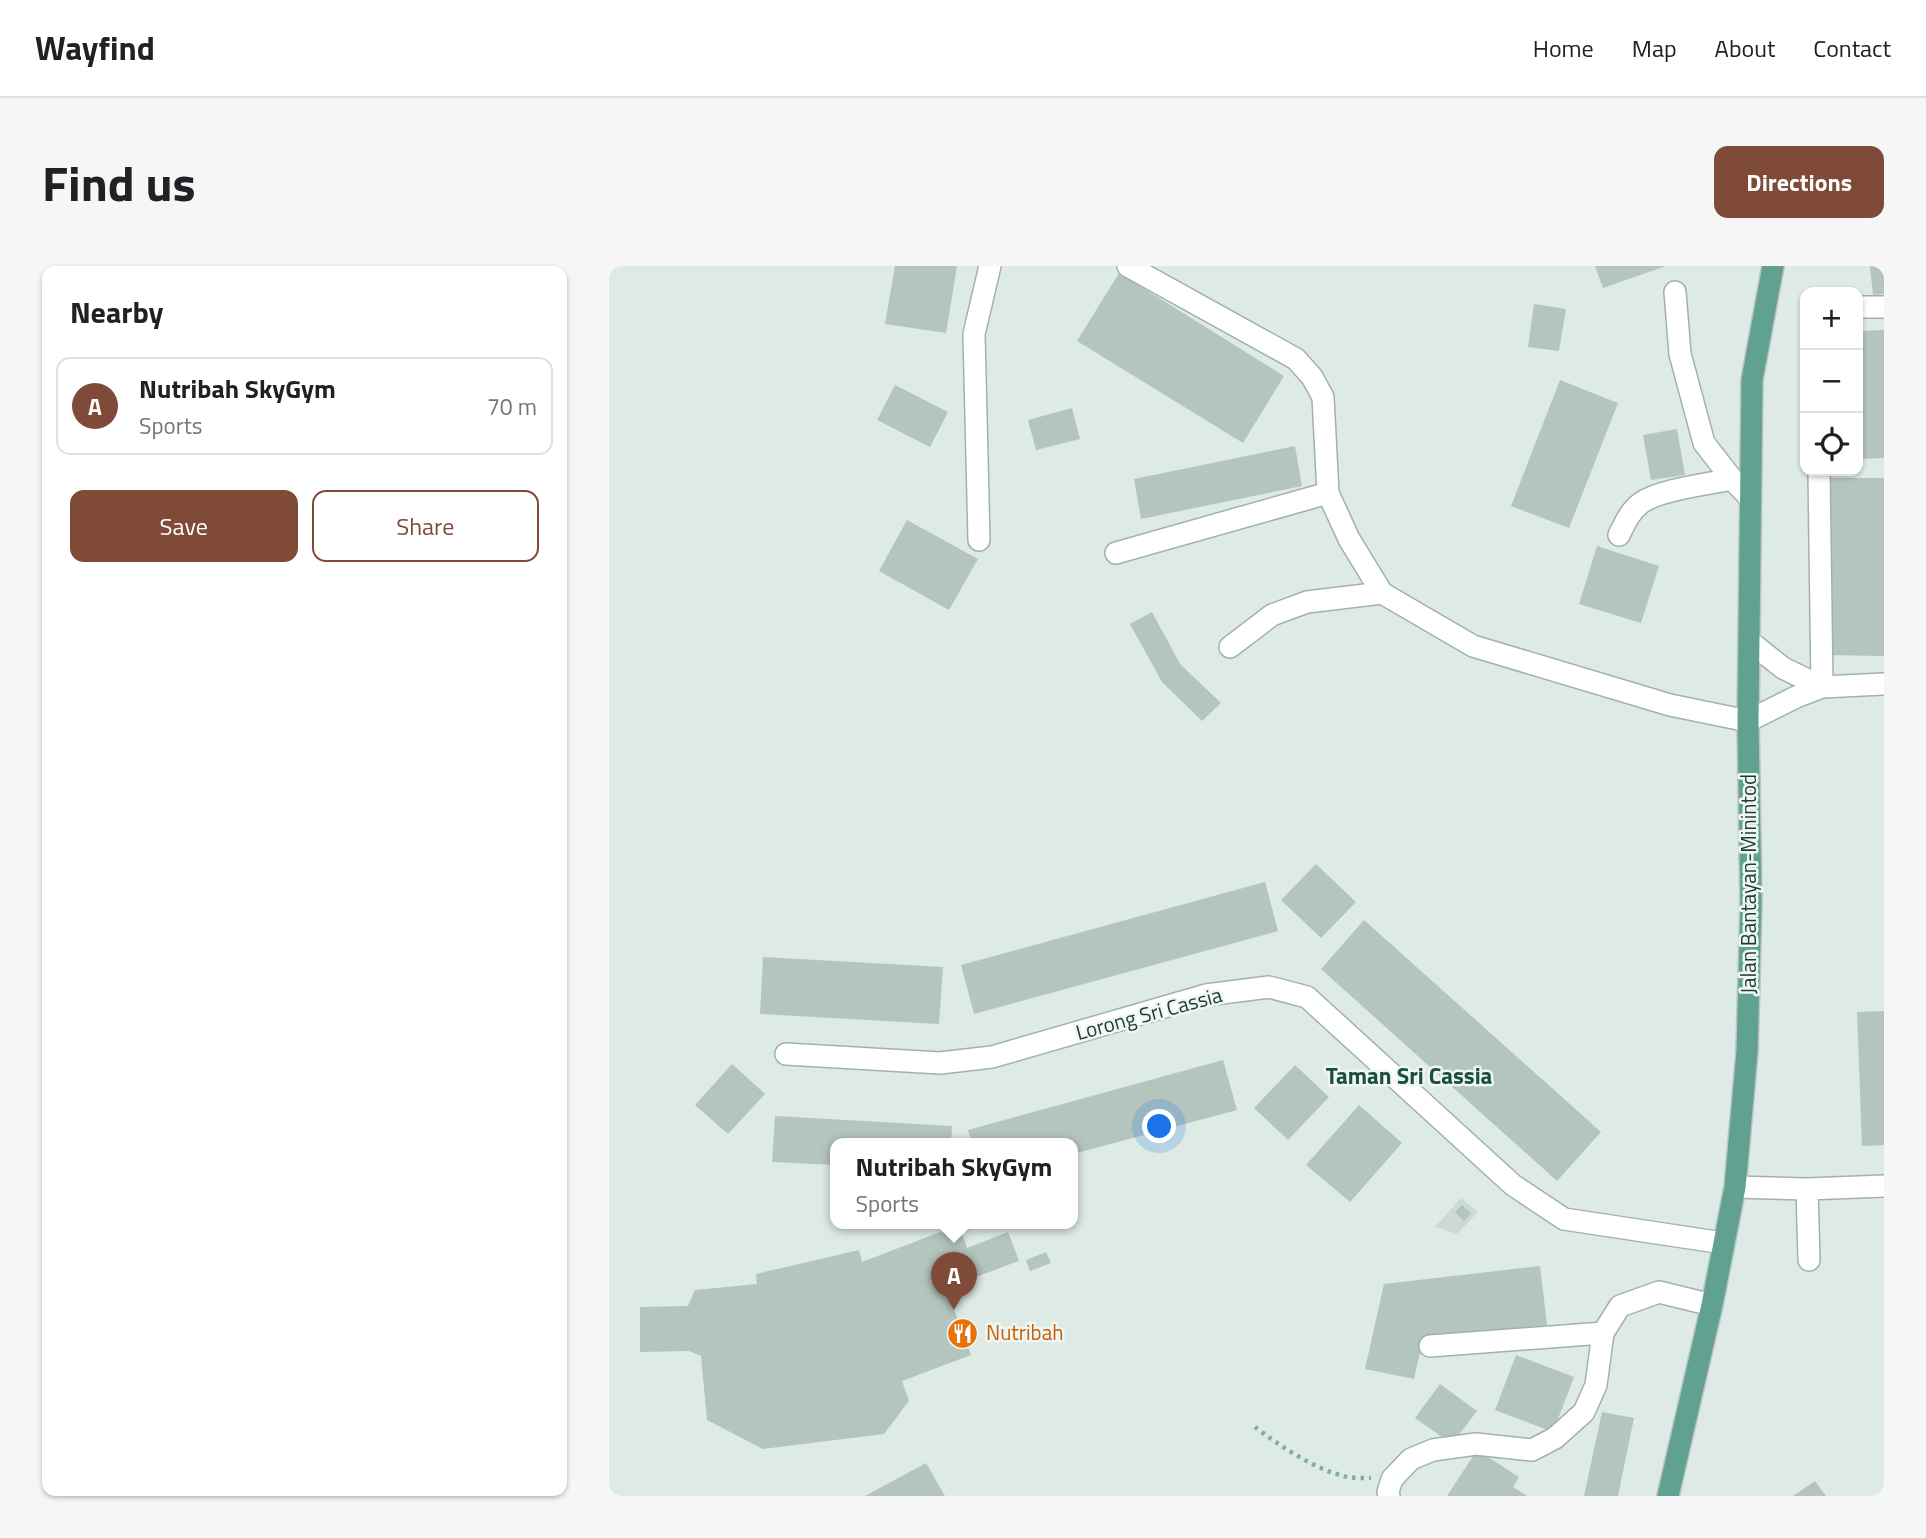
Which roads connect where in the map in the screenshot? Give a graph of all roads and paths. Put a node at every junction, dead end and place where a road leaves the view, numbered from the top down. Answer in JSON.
{"nodes":[{"id":1,"x":989,"y":266,"type":"edge"},
{"id":2,"x":1128,"y":266,"type":"edge"},
{"id":3,"x":1773,"y":266,"type":"edge"},
{"id":4,"x":1675,"y":292,"type":"dead end"},
{"id":5,"x":1863,"y":307,"type":"edge"},
{"id":6,"x":1884,"y":307,"type":"edge"},
{"id":7,"x":1819,"y":476,"type":"edge"},
{"id":8,"x":1732,"y":479,"type":"junction"},
{"id":9,"x":1328,"y":493,"type":"junction"},
{"id":10,"x":1750,"y":498,"type":"junction"},
{"id":11,"x":1619,"y":535,"type":"dead end"},
{"id":12,"x":979,"y":540,"type":"dead end"},
{"id":13,"x":1116,"y":553,"type":"dead end"},
{"id":14,"x":1382,"y":593,"type":"junction"},
{"id":15,"x":1749,"y":641,"type":"junction"},
{"id":16,"x":1230,"y":647,"type":"dead end"},
{"id":17,"x":1884,"y":684,"type":"edge"},
{"id":18,"x":1822,"y":687,"type":"junction"},
{"id":19,"x":1748,"y":721,"type":"junction"},
{"id":20,"x":786,"y":1054,"type":"dead end"},
{"id":21,"x":1884,"y":1186,"type":"edge"},
{"id":22,"x":1735,"y":1187,"type":"junction"},
{"id":23,"x":1807,"y":1189,"type":"junction"},
{"id":24,"x":1723,"y":1243,"type":"junction"},
{"id":25,"x":1809,"y":1260,"type":"dead end"},
{"id":26,"x":1712,"y":1305,"type":"junction"},
{"id":27,"x":1604,"y":1334,"type":"junction"},
{"id":28,"x":1430,"y":1346,"type":"dead end"},
{"id":29,"x":1255,"y":1427,"type":"dead end"},
{"id":30,"x":1391,"y":1488,"type":"edge"},
{"id":31,"x":1668,"y":1496,"type":"edge"}],
"edges":[{"from":1,"to":12,"type":"street"},
{"from":2,"to":9,"type":"street"},
{"from":3,"to":10,"type":"main road","name":"Jalan Bantayan-Minintod"},
{"from":4,"to":8,"type":"street"},
{"from":5,"to":6,"type":"street"},
{"from":7,"to":18,"type":"street"},
{"from":8,"to":10,"type":"street"},
{"from":8,"to":11,"type":"street"},
{"from":9,"to":13,"type":"street"},
{"from":9,"to":14,"type":"street"},
{"from":10,"to":15,"type":"main road","name":"Jalan Bantayan-Minintod"},
{"from":14,"to":16,"type":"street"},
{"from":14,"to":19,"type":"street"},
{"from":15,"to":18,"type":"street"},
{"from":15,"to":19,"type":"main road","name":"Jalan Bantayan-Minintod"},
{"from":17,"to":18,"type":"street"},
{"from":18,"to":19,"type":"street"},
{"from":19,"to":22,"type":"main road","name":"Jalan Bantayan-Minintod"},
{"from":20,"to":24,"type":"street","name":"Lorong Sri Cassia"},
{"from":21,"to":23,"type":"street"},
{"from":22,"to":23,"type":"street"},
{"from":22,"to":24,"type":"main road","name":"Jalan Bantayan-Minintod"},
{"from":23,"to":25,"type":"street"},
{"from":24,"to":26,"type":"main road","name":"Jalan Bantayan-Minintod"},
{"from":26,"to":27,"type":"street"},
{"from":26,"to":31,"type":"main road","name":"Jalan Bantayan-Minintod"},
{"from":27,"to":28,"type":"street"},
{"from":27,"to":30,"type":"street"},
{"from":29,"to":30,"type":"path"}]}
